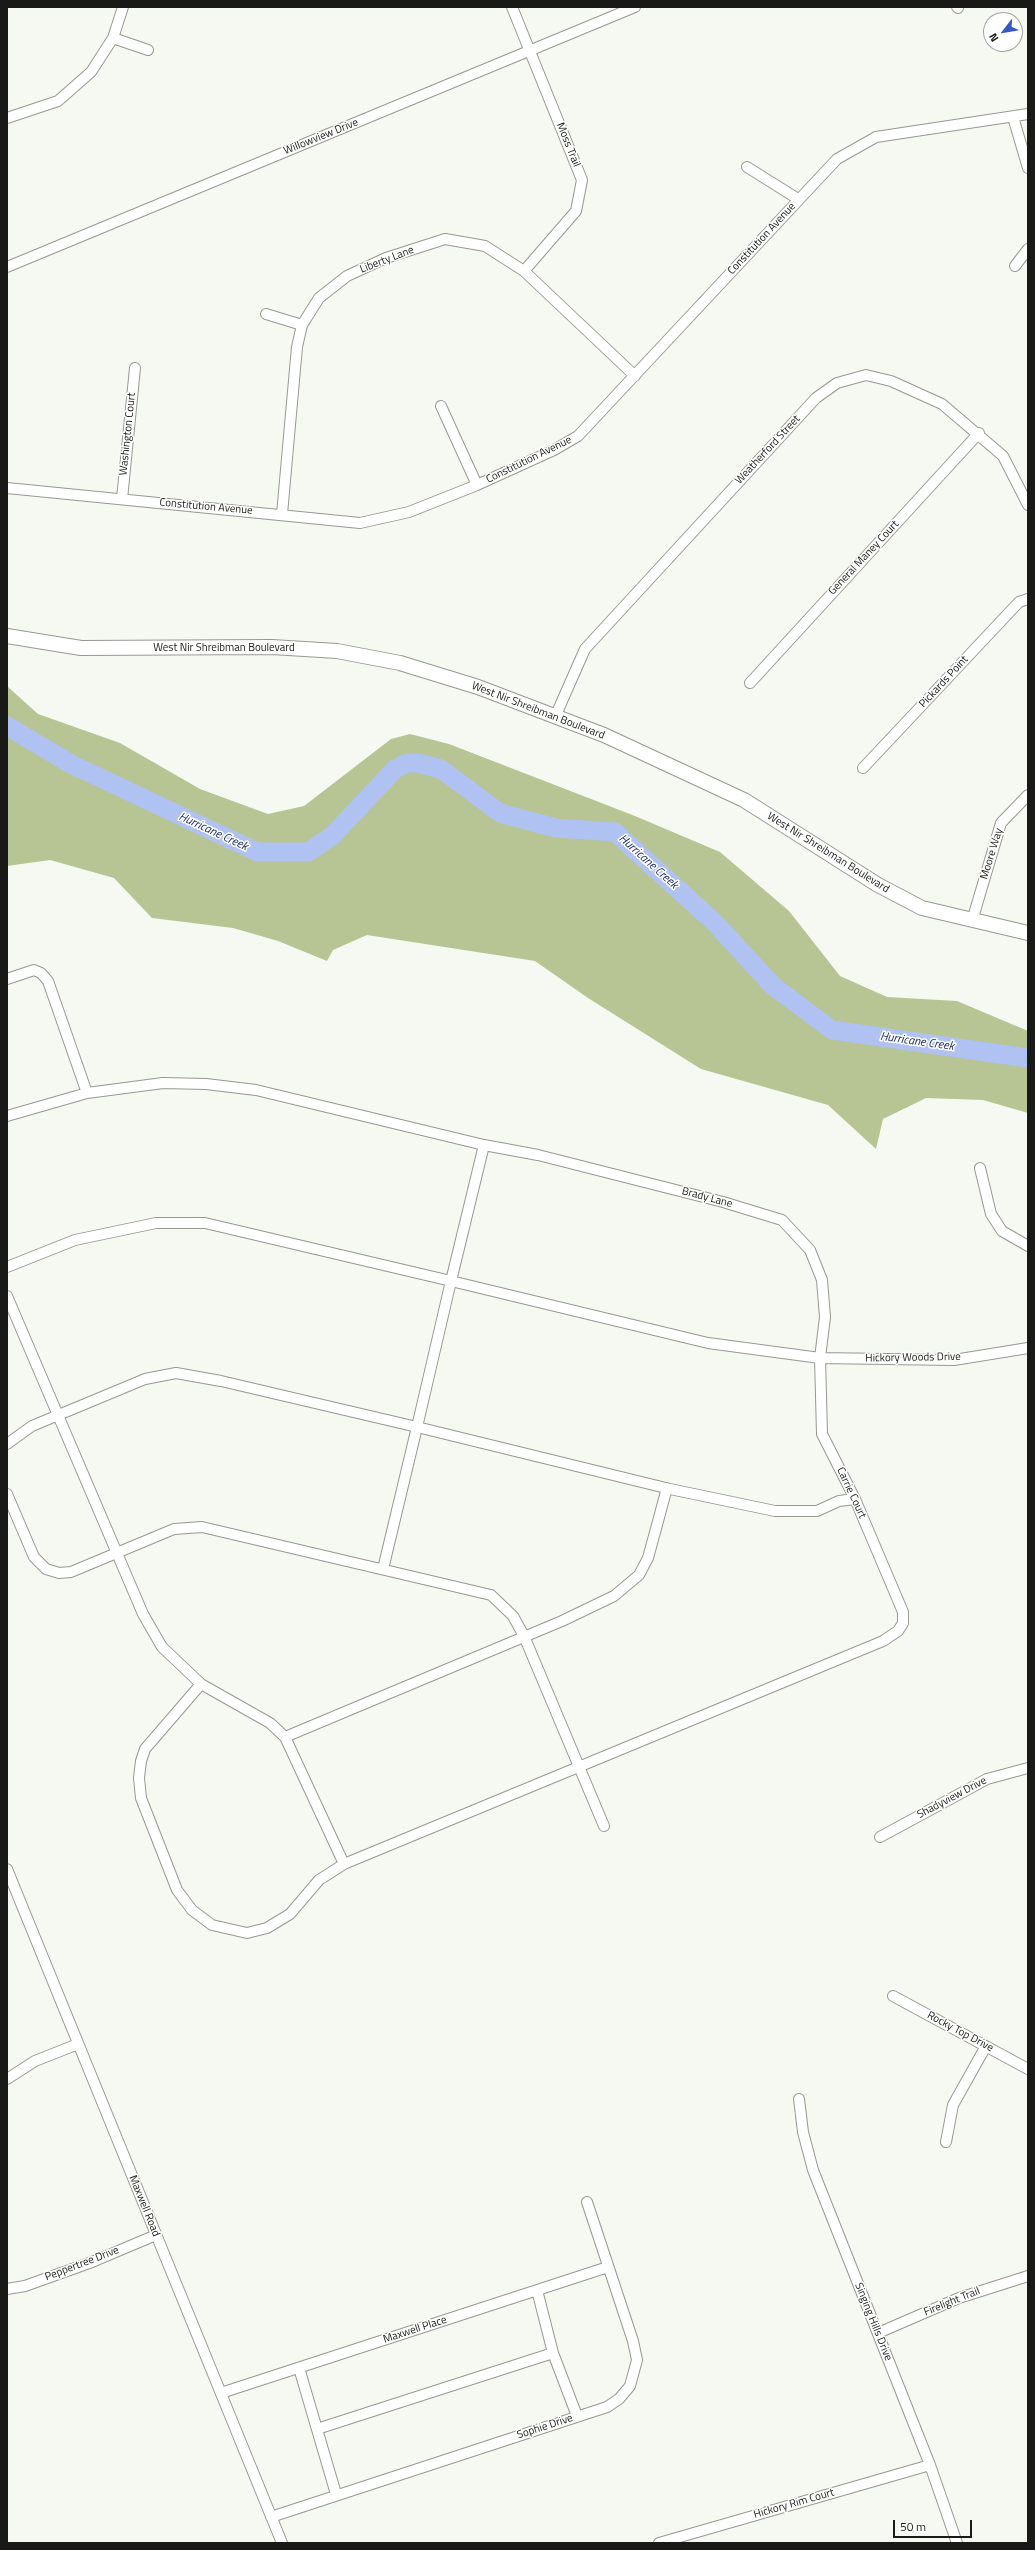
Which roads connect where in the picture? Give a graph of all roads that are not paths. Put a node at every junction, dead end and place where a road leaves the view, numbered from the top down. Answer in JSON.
{"nodes":[{"id":1,"x":123,"y":7,"type":"edge"},
{"id":2,"x":512,"y":7,"type":"edge"},
{"id":3,"x":635,"y":7,"type":"edge"},
{"id":4,"x":113,"y":38,"type":"junction"},
{"id":5,"x":148,"y":50,"type":"dead end"},
{"id":6,"x":530,"y":50,"type":"junction"},
{"id":7,"x":1028,"y":114,"type":"edge"},
{"id":8,"x":1013,"y":117,"type":"junction"},
{"id":9,"x":7,"y":118,"type":"edge"},
{"id":10,"x":748,"y":168,"type":"dead end"},
{"id":11,"x":1028,"y":168,"type":"edge"},
{"id":12,"x":798,"y":199,"type":"junction"},
{"id":13,"x":1028,"y":249,"type":"edge"},
{"id":14,"x":1014,"y":266,"type":"dead end"},
{"id":15,"x":7,"y":267,"type":"edge"},
{"id":16,"x":524,"y":271,"type":"junction"},
{"id":17,"x":266,"y":314,"type":"dead end"},
{"id":18,"x":302,"y":326,"type":"junction"},
{"id":19,"x":135,"y":368,"type":"dead end"},
{"id":20,"x":635,"y":376,"type":"junction"},
{"id":21,"x":441,"y":406,"type":"dead end"},
{"id":22,"x":979,"y":433,"type":"junction"},
{"id":23,"x":477,"y":485,"type":"junction"},
{"id":24,"x":7,"y":488,"type":"edge"},
{"id":25,"x":122,"y":499,"type":"junction"},
{"id":26,"x":1028,"y":505,"type":"edge"},
{"id":27,"x":282,"y":514,"type":"junction"},
{"id":28,"x":1028,"y":599,"type":"edge"},
{"id":29,"x":7,"y":636,"type":"edge"},
{"id":30,"x":750,"y":683,"type":"dead end"},
{"id":31,"x":555,"y":716,"type":"junction"},
{"id":32,"x":863,"y":768,"type":"dead end"},
{"id":33,"x":1028,"y":795,"type":"edge"},
{"id":34,"x":972,"y":921,"type":"junction"},
{"id":35,"x":1028,"y":933,"type":"edge"},
{"id":36,"x":7,"y":979,"type":"edge"},
{"id":37,"x":87,"y":1092,"type":"junction"},
{"id":38,"x":7,"y":1116,"type":"edge"},
{"id":39,"x":484,"y":1145,"type":"junction"},
{"id":40,"x":980,"y":1168,"type":"dead end"},
{"id":41,"x":1028,"y":1246,"type":"edge"},
{"id":42,"x":7,"y":1267,"type":"edge"},
{"id":43,"x":451,"y":1281,"type":"junction"},
{"id":44,"x":7,"y":1296,"type":"edge"},
{"id":45,"x":1028,"y":1348,"type":"edge"},
{"id":46,"x":820,"y":1358,"type":"junction"},
{"id":47,"x":59,"y":1415,"type":"junction"},
{"id":48,"x":417,"y":1427,"type":"junction"},
{"id":49,"x":7,"y":1444,"type":"edge"},
{"id":50,"x":667,"y":1488,"type":"junction"},
{"id":51,"x":7,"y":1494,"type":"edge"},
{"id":52,"x":855,"y":1499,"type":"junction"},
{"id":53,"x":118,"y":1552,"type":"junction"},
{"id":54,"x":383,"y":1569,"type":"junction"},
{"id":55,"x":524,"y":1636,"type":"junction"},
{"id":56,"x":201,"y":1684,"type":"junction"},
{"id":57,"x":285,"y":1737,"type":"junction"},
{"id":58,"x":580,"y":1767,"type":"junction"},
{"id":59,"x":1028,"y":1768,"type":"edge"},
{"id":60,"x":604,"y":1826,"type":"dead end"},
{"id":61,"x":880,"y":1838,"type":"dead end"},
{"id":62,"x":344,"y":1864,"type":"junction"},
{"id":63,"x":7,"y":1868,"type":"edge"},
{"id":64,"x":893,"y":1996,"type":"dead end"},
{"id":65,"x":78,"y":2044,"type":"junction"},
{"id":66,"x":986,"y":2046,"type":"junction"},
{"id":67,"x":1028,"y":2069,"type":"edge"},
{"id":68,"x":7,"y":2079,"type":"edge"},
{"id":69,"x":799,"y":2099,"type":"dead end"},
{"id":70,"x":946,"y":2142,"type":"dead end"},
{"id":71,"x":587,"y":2202,"type":"dead end"},
{"id":72,"x":156,"y":2235,"type":"junction"},
{"id":73,"x":608,"y":2267,"type":"junction"},
{"id":74,"x":1028,"y":2276,"type":"edge"},
{"id":75,"x":7,"y":2289,"type":"edge"},
{"id":76,"x":537,"y":2290,"type":"junction"},
{"id":77,"x":878,"y":2333,"type":"junction"},
{"id":78,"x":554,"y":2353,"type":"junction"},
{"id":79,"x":299,"y":2368,"type":"junction"},
{"id":80,"x":221,"y":2393,"type":"junction"},
{"id":81,"x":577,"y":2416,"type":"junction"},
{"id":82,"x":317,"y":2429,"type":"junction"},
{"id":83,"x":930,"y":2465,"type":"junction"},
{"id":84,"x":336,"y":2494,"type":"junction"},
{"id":85,"x":271,"y":2516,"type":"junction"},
{"id":86,"x":282,"y":2543,"type":"edge"},
{"id":87,"x":659,"y":2543,"type":"edge"},
{"id":88,"x":957,"y":2543,"type":"edge"}],
"edges":[{"from":1,"to":4,"type":"street"},
{"from":2,"to":6,"type":"street","name":"Moss Trail"},
{"from":3,"to":6,"type":"street","name":"Willowview Drive"},
{"from":4,"to":5,"type":"street"},
{"from":4,"to":9,"type":"street"},
{"from":6,"to":15,"type":"street","name":"Willowview Drive"},
{"from":6,"to":16,"type":"street","name":"Moss Trail"},
{"from":7,"to":8,"type":"street","name":"Constitution Avenue"},
{"from":8,"to":11,"type":"street"},
{"from":8,"to":12,"type":"street","name":"Constitution Avenue"},
{"from":10,"to":12,"type":"street"},
{"from":12,"to":20,"type":"street","name":"Constitution Avenue"},
{"from":13,"to":14,"type":"street"},
{"from":16,"to":18,"type":"street","name":"Liberty Lane"},
{"from":16,"to":20,"type":"street","name":"Liberty Lane"},
{"from":17,"to":18,"type":"street"},
{"from":18,"to":27,"type":"street","name":"Liberty Lane"},
{"from":19,"to":25,"type":"street","name":"Washington Court"},
{"from":20,"to":23,"type":"street","name":"Constitution Avenue"},
{"from":21,"to":23,"type":"street"},
{"from":22,"to":26,"type":"street","name":"Weatherford Street"},
{"from":22,"to":30,"type":"street","name":"General Maney Court"},
{"from":22,"to":31,"type":"street","name":"Weatherford Street"},
{"from":23,"to":27,"type":"street","name":"Constitution Avenue"},
{"from":24,"to":25,"type":"street","name":"Constitution Avenue"},
{"from":25,"to":27,"type":"street","name":"Constitution Avenue"},
{"from":28,"to":32,"type":"street","name":"Pickards Point"},
{"from":29,"to":31,"type":"main road","name":"West Nir Shreibman Boulevard"},
{"from":31,"to":34,"type":"main road","name":"West Nir Shreibman Boulevard"},
{"from":33,"to":34,"type":"street","name":"Moore Way"},
{"from":34,"to":35,"type":"main road","name":"West Nir Shreibman Boulevard"},
{"from":36,"to":37,"type":"street"},
{"from":37,"to":38,"type":"street","name":"Brady Lane"},
{"from":37,"to":39,"type":"street","name":"Brady Lane"},
{"from":39,"to":43,"type":"street"},
{"from":39,"to":46,"type":"street","name":"Brady Lane"},
{"from":40,"to":41,"type":"street"},
{"from":42,"to":43,"type":"street","name":"Hickory Woods Drive"},
{"from":43,"to":46,"type":"street","name":"Hickory Woods Drive"},
{"from":43,"to":48,"type":"street"},
{"from":44,"to":47,"type":"street"},
{"from":45,"to":46,"type":"street","name":"Hickory Woods Drive"},
{"from":46,"to":52,"type":"street","name":"Carrie Court"},
{"from":47,"to":48,"type":"street"},
{"from":47,"to":49,"type":"street"},
{"from":47,"to":53,"type":"street"},
{"from":48,"to":50,"type":"street"},
{"from":48,"to":54,"type":"street"},
{"from":50,"to":52,"type":"street"},
{"from":50,"to":55,"type":"street"},
{"from":51,"to":53,"type":"street"},
{"from":52,"to":58,"type":"street","name":"Carrie Court"},
{"from":53,"to":54,"type":"street"},
{"from":53,"to":56,"type":"street"},
{"from":54,"to":55,"type":"street"},
{"from":55,"to":57,"type":"street"},
{"from":55,"to":58,"type":"street"},
{"from":56,"to":57,"type":"street"},
{"from":56,"to":62,"type":"street"},
{"from":57,"to":62,"type":"street"},
{"from":58,"to":60,"type":"street"},
{"from":58,"to":62,"type":"street"},
{"from":59,"to":61,"type":"street","name":"Shadyview Drive"},
{"from":63,"to":65,"type":"street","name":"Maxwell Road"},
{"from":64,"to":66,"type":"street","name":"Rocky Top Drive"},
{"from":65,"to":68,"type":"street"},
{"from":65,"to":72,"type":"street","name":"Maxwell Road"},
{"from":66,"to":67,"type":"street","name":"Rocky Top Drive"},
{"from":66,"to":70,"type":"street"},
{"from":69,"to":77,"type":"street","name":"Singing Hills Drive"},
{"from":71,"to":73,"type":"street","name":"Sophie Drive"},
{"from":72,"to":75,"type":"street","name":"Peppertree Drive"},
{"from":72,"to":80,"type":"street","name":"Maxwell Road"},
{"from":73,"to":76,"type":"street","name":"Maxwell Place"},
{"from":73,"to":81,"type":"street","name":"Sophie Drive"},
{"from":74,"to":77,"type":"street","name":"Firelight Trail"},
{"from":76,"to":78,"type":"street"},
{"from":76,"to":79,"type":"street","name":"Maxwell Place"},
{"from":77,"to":83,"type":"street","name":"Singing Hills Drive"},
{"from":78,"to":81,"type":"street"},
{"from":78,"to":82,"type":"street"},
{"from":79,"to":80,"type":"street","name":"Maxwell Place"},
{"from":79,"to":82,"type":"street"},
{"from":80,"to":85,"type":"street","name":"Maxwell Road"},
{"from":81,"to":84,"type":"street","name":"Sophie Drive"},
{"from":82,"to":84,"type":"street"},
{"from":83,"to":87,"type":"street","name":"Hickory Rim Court"},
{"from":83,"to":88,"type":"street","name":"Singing Hills Drive"},
{"from":84,"to":85,"type":"street","name":"Sophie Drive"},
{"from":85,"to":86,"type":"street","name":"Maxwell Road"}]}
